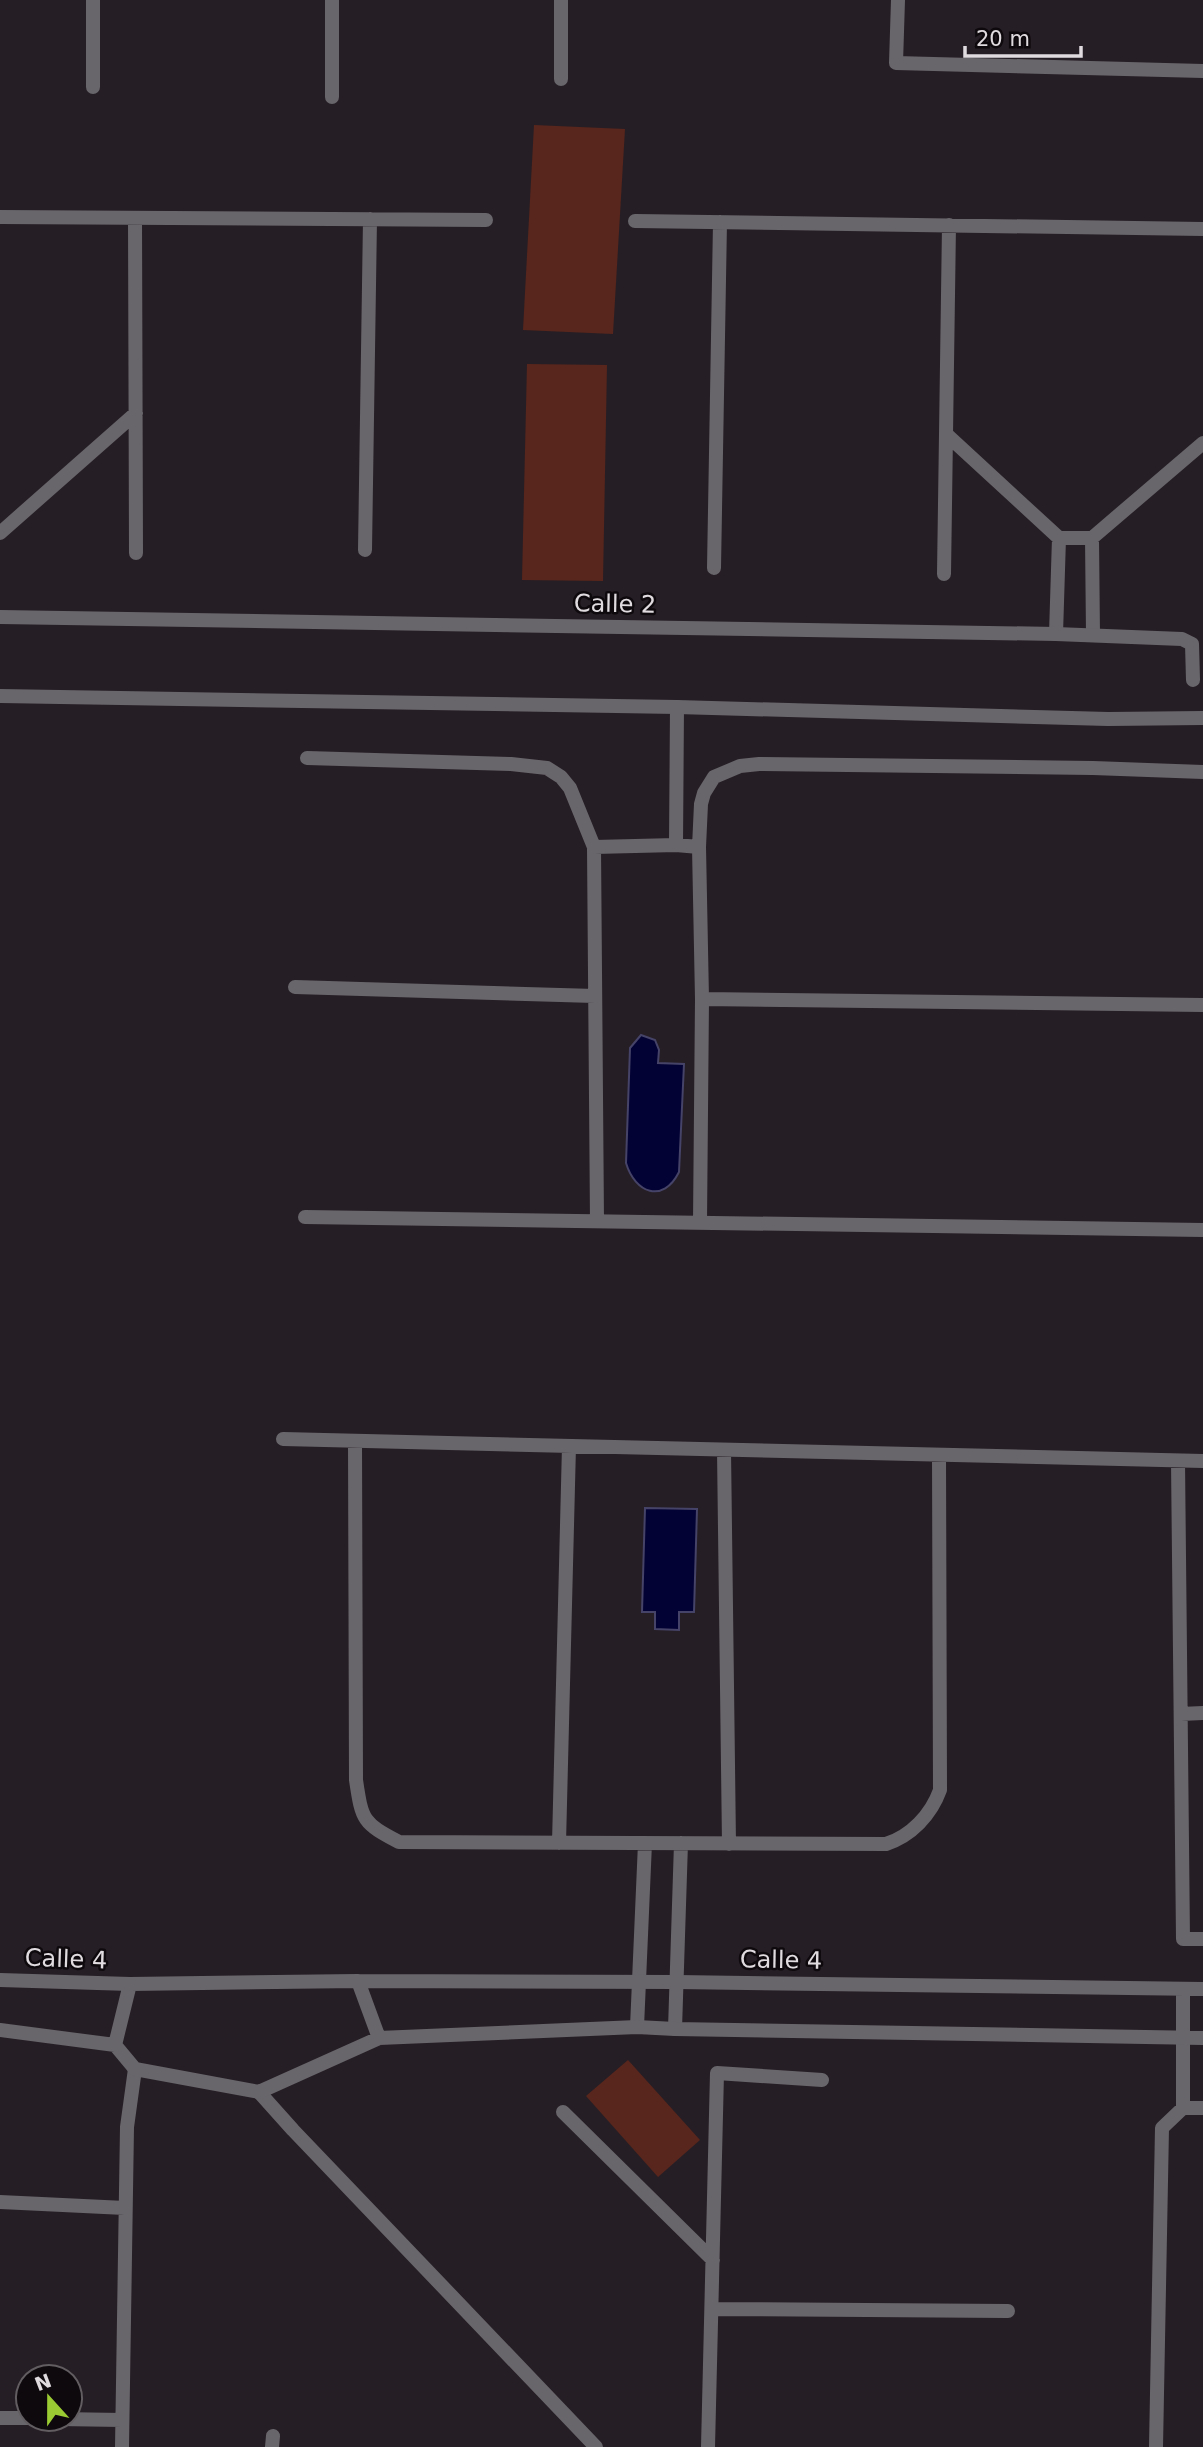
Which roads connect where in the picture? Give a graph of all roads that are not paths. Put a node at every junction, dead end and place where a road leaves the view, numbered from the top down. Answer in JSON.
{"nodes":[{"id":1,"x":93,"y":0,"type":"edge"},
{"id":2,"x":332,"y":0,"type":"edge"},
{"id":3,"x":561,"y":0,"type":"edge"},
{"id":4,"x":898,"y":0,"type":"edge"},
{"id":5,"x":1203,"y":71,"type":"edge"},
{"id":6,"x":561,"y":79,"type":"dead end"},
{"id":7,"x":93,"y":87,"type":"dead end"},
{"id":8,"x":332,"y":97,"type":"dead end"},
{"id":9,"x":0,"y":218,"type":"edge"},
{"id":10,"x":135,"y":218,"type":"junction"},
{"id":11,"x":370,"y":219,"type":"junction"},
{"id":12,"x":486,"y":220,"type":"dead end"},
{"id":13,"x":635,"y":221,"type":"dead end"},
{"id":14,"x":720,"y":222,"type":"junction"},
{"id":15,"x":949,"y":225,"type":"junction"},
{"id":16,"x":1203,"y":229,"type":"edge"},
{"id":17,"x":136,"y":413,"type":"junction"},
{"id":18,"x":946,"y":434,"type":"junction"},
{"id":19,"x":1203,"y":443,"type":"edge"},
{"id":20,"x":0,"y":533,"type":"edge"},
{"id":21,"x":1059,"y":538,"type":"junction"},
{"id":22,"x":1091,"y":538,"type":"junction"},
{"id":23,"x":365,"y":551,"type":"dead end"},
{"id":24,"x":136,"y":553,"type":"dead end"},
{"id":25,"x":714,"y":568,"type":"dead end"},
{"id":26,"x":944,"y":574,"type":"dead end"},
{"id":27,"x":0,"y":617,"type":"edge"},
{"id":28,"x":1056,"y":634,"type":"junction"},
{"id":29,"x":1093,"y":635,"type":"junction"},
{"id":30,"x":1193,"y":680,"type":"dead end"},
{"id":31,"x":0,"y":696,"type":"edge"},
{"id":32,"x":677,"y":707,"type":"junction"},
{"id":33,"x":1203,"y":718,"type":"edge"},
{"id":34,"x":307,"y":758,"type":"dead end"},
{"id":35,"x":1203,"y":772,"type":"edge"},
{"id":36,"x":676,"y":845,"type":"junction"},
{"id":37,"x":594,"y":846,"type":"junction"},
{"id":38,"x":699,"y":847,"type":"junction"},
{"id":39,"x":295,"y":987,"type":"dead end"},
{"id":40,"x":595,"y":996,"type":"junction"},
{"id":41,"x":702,"y":999,"type":"junction"},
{"id":42,"x":1203,"y":1005,"type":"edge"},
{"id":43,"x":305,"y":1217,"type":"dead end"},
{"id":44,"x":597,"y":1221,"type":"junction"},
{"id":45,"x":700,"y":1223,"type":"junction"},
{"id":46,"x":1203,"y":1230,"type":"edge"},
{"id":47,"x":283,"y":1439,"type":"dead end"},
{"id":48,"x":355,"y":1441,"type":"junction"},
{"id":49,"x":569,"y":1446,"type":"junction"},
{"id":50,"x":723,"y":1450,"type":"junction"},
{"id":51,"x":939,"y":1455,"type":"junction"},
{"id":52,"x":1178,"y":1461,"type":"junction"},
{"id":53,"x":1203,"y":1461,"type":"edge"},
{"id":54,"x":1181,"y":1713,"type":"junction"},
{"id":55,"x":1203,"y":1713,"type":"edge"},
{"id":56,"x":559,"y":1843,"type":"junction"},
{"id":57,"x":645,"y":1843,"type":"junction"},
{"id":58,"x":681,"y":1843,"type":"junction"},
{"id":59,"x":729,"y":1844,"type":"junction"},
{"id":60,"x":1203,"y":1939,"type":"edge"},
{"id":61,"x":0,"y":1980,"type":"edge"},
{"id":62,"x":358,"y":1981,"type":"junction"},
{"id":63,"x":640,"y":1982,"type":"junction"},
{"id":64,"x":677,"y":1982,"type":"junction"},
{"id":65,"x":130,"y":1984,"type":"junction"},
{"id":66,"x":1183,"y":1989,"type":"junction"},
{"id":67,"x":1203,"y":1989,"type":"edge"},
{"id":68,"x":637,"y":2027,"type":"junction"},
{"id":69,"x":675,"y":2029,"type":"junction"},
{"id":70,"x":0,"y":2030,"type":"edge"},
{"id":71,"x":379,"y":2038,"type":"junction"},
{"id":72,"x":1183,"y":2038,"type":"junction"},
{"id":73,"x":1203,"y":2038,"type":"edge"},
{"id":74,"x":116,"y":2045,"type":"junction"},
{"id":75,"x":135,"y":2069,"type":"junction"},
{"id":76,"x":822,"y":2080,"type":"dead end"},
{"id":77,"x":259,"y":2092,"type":"junction"},
{"id":78,"x":1183,"y":2108,"type":"junction"},
{"id":79,"x":1203,"y":2108,"type":"edge"},
{"id":80,"x":563,"y":2112,"type":"dead end"},
{"id":81,"x":0,"y":2202,"type":"edge"},
{"id":82,"x":125,"y":2208,"type":"junction"},
{"id":83,"x":713,"y":2260,"type":"junction"},
{"id":84,"x":712,"y":2309,"type":"junction"},
{"id":85,"x":1008,"y":2311,"type":"dead end"},
{"id":86,"x":84,"y":2419,"type":"edge"},
{"id":87,"x":122,"y":2420,"type":"junction"},
{"id":88,"x":122,"y":2447,"type":"edge"},
{"id":89,"x":596,"y":2447,"type":"edge"},
{"id":90,"x":708,"y":2447,"type":"edge"},
{"id":91,"x":1156,"y":2447,"type":"edge"}],
"edges":[{"from":1,"to":7,"type":"street"},
{"from":2,"to":8,"type":"street"},
{"from":3,"to":6,"type":"street"},
{"from":4,"to":5,"type":"street"},
{"from":9,"to":10,"type":"street"},
{"from":10,"to":11,"type":"street"},
{"from":10,"to":17,"type":"street"},
{"from":11,"to":12,"type":"street"},
{"from":11,"to":23,"type":"street"},
{"from":13,"to":14,"type":"street"},
{"from":14,"to":15,"type":"street"},
{"from":14,"to":25,"type":"street"},
{"from":15,"to":16,"type":"street"},
{"from":15,"to":18,"type":"street"},
{"from":17,"to":20,"type":"street"},
{"from":17,"to":24,"type":"street"},
{"from":18,"to":21,"type":"street"},
{"from":18,"to":26,"type":"street"},
{"from":19,"to":22,"type":"street"},
{"from":21,"to":22,"type":"street"},
{"from":21,"to":28,"type":"street"},
{"from":22,"to":29,"type":"street"},
{"from":27,"to":28,"type":"street","name":"Calle 2"},
{"from":28,"to":29,"type":"street","name":"Calle 2"},
{"from":29,"to":30,"type":"street","name":"Calle 2"},
{"from":31,"to":32,"type":"street"},
{"from":32,"to":33,"type":"street"},
{"from":32,"to":36,"type":"street"},
{"from":34,"to":37,"type":"street"},
{"from":35,"to":38,"type":"street"},
{"from":36,"to":37,"type":"street"},
{"from":36,"to":38,"type":"street"},
{"from":37,"to":40,"type":"street"},
{"from":38,"to":41,"type":"street"},
{"from":39,"to":40,"type":"street"},
{"from":40,"to":44,"type":"street"},
{"from":41,"to":42,"type":"street"},
{"from":41,"to":45,"type":"street"},
{"from":43,"to":44,"type":"street"},
{"from":44,"to":45,"type":"street"},
{"from":45,"to":46,"type":"street"},
{"from":47,"to":48,"type":"street"},
{"from":48,"to":49,"type":"street"},
{"from":48,"to":56,"type":"street"},
{"from":49,"to":50,"type":"street"},
{"from":49,"to":56,"type":"street"},
{"from":50,"to":51,"type":"street"},
{"from":50,"to":59,"type":"street"},
{"from":51,"to":52,"type":"street"},
{"from":51,"to":59,"type":"street"},
{"from":52,"to":53,"type":"street"},
{"from":52,"to":54,"type":"street"},
{"from":54,"to":55,"type":"street"},
{"from":54,"to":60,"type":"street"},
{"from":56,"to":57,"type":"street"},
{"from":57,"to":58,"type":"street"},
{"from":57,"to":63,"type":"street"},
{"from":58,"to":59,"type":"street"},
{"from":58,"to":64,"type":"street"},
{"from":61,"to":65,"type":"street","name":"Calle 4"},
{"from":62,"to":63,"type":"street","name":"Calle 4"},
{"from":62,"to":65,"type":"street","name":"Calle 4"},
{"from":62,"to":71,"type":"street"},
{"from":63,"to":64,"type":"street","name":"Calle 4"},
{"from":63,"to":68,"type":"street"},
{"from":64,"to":66,"type":"street","name":"Calle 4"},
{"from":64,"to":69,"type":"street"},
{"from":65,"to":74,"type":"street"},
{"from":66,"to":67,"type":"street","name":"Calle 4"},
{"from":66,"to":72,"type":"street"},
{"from":68,"to":69,"type":"street"},
{"from":68,"to":71,"type":"street"},
{"from":69,"to":72,"type":"street"},
{"from":70,"to":74,"type":"street"},
{"from":71,"to":77,"type":"street"},
{"from":72,"to":73,"type":"street"},
{"from":72,"to":78,"type":"street"},
{"from":74,"to":75,"type":"street"},
{"from":75,"to":77,"type":"street"},
{"from":75,"to":82,"type":"street"},
{"from":76,"to":83,"type":"street"},
{"from":77,"to":89,"type":"street"},
{"from":78,"to":79,"type":"street"},
{"from":78,"to":91,"type":"street"},
{"from":80,"to":83,"type":"street"},
{"from":81,"to":82,"type":"street"},
{"from":82,"to":87,"type":"street"},
{"from":83,"to":84,"type":"street"},
{"from":84,"to":85,"type":"street"},
{"from":84,"to":90,"type":"street"},
{"from":86,"to":87,"type":"street"},
{"from":87,"to":88,"type":"street"}]}
